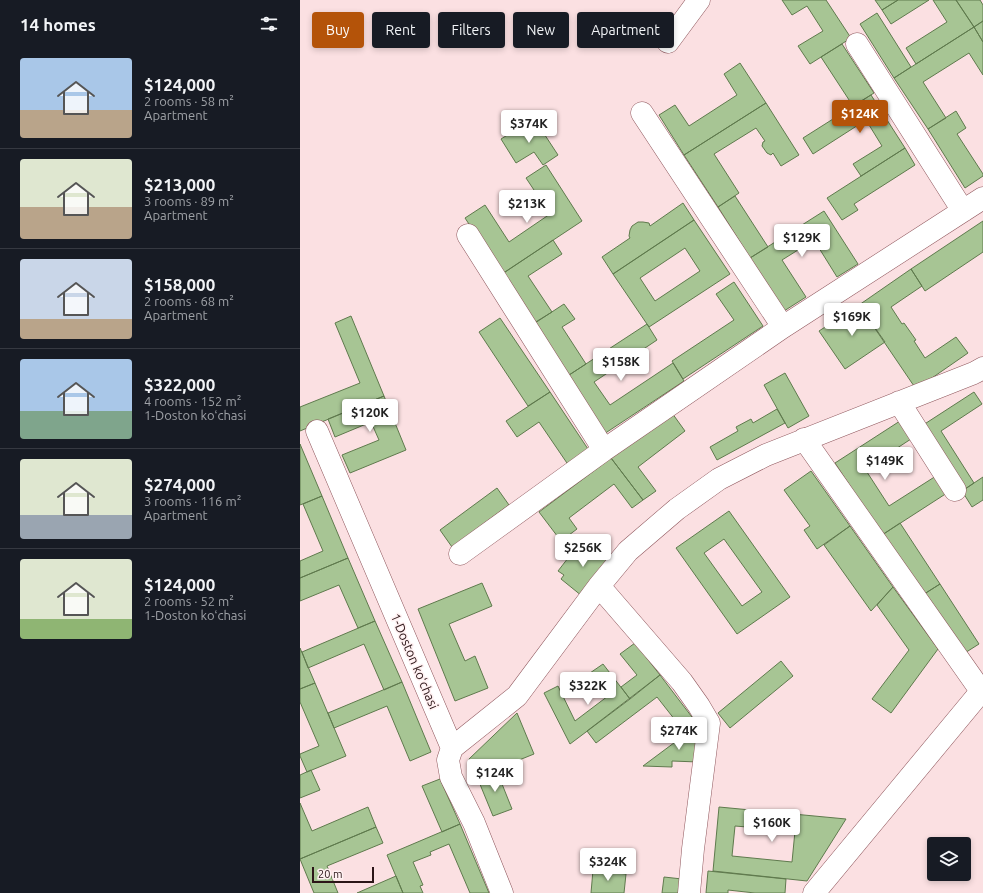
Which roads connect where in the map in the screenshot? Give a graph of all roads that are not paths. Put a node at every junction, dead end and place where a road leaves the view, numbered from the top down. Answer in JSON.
{"nodes":[{"id":1,"x":699,"y":0,"type":"edge"},
{"id":2,"x":674,"y":34,"type":"edge"},
{"id":3,"x":857,"y":44,"type":"dead end"},
{"id":4,"x":642,"y":113,"type":"dead end"},
{"id":5,"x":983,"y":198,"type":"edge"},
{"id":6,"x":963,"y":211,"type":"junction"},
{"id":7,"x":468,"y":235,"type":"dead end"},
{"id":8,"x":783,"y":327,"type":"junction"},
{"id":9,"x":983,"y":368,"type":"edge"},
{"id":10,"x":899,"y":402,"type":"junction"},
{"id":11,"x":317,"y":431,"type":"dead end"},
{"id":12,"x":804,"y":439,"type":"junction"},
{"id":13,"x":604,"y":450,"type":"junction"},
{"id":14,"x":955,"y":490,"type":"dead end"},
{"id":15,"x":460,"y":554,"type":"dead end"},
{"id":16,"x":599,"y":586,"type":"junction"},
{"id":17,"x":982,"y":690,"type":"edge"},
{"id":18,"x":452,"y":748,"type":"junction"},
{"id":19,"x":502,"y":893,"type":"edge"},
{"id":20,"x":690,"y":893,"type":"edge"},
{"id":21,"x":814,"y":893,"type":"edge"}],
"edges":[{"from":1,"to":2,"type":"street"},
{"from":3,"to":6,"type":"street"},
{"from":4,"to":8,"type":"street"},
{"from":5,"to":6,"type":"street"},
{"from":6,"to":8,"type":"street"},
{"from":7,"to":13,"type":"street"},
{"from":8,"to":13,"type":"street"},
{"from":9,"to":10,"type":"street"},
{"from":10,"to":12,"type":"street"},
{"from":10,"to":14,"type":"street"},
{"from":11,"to":18,"type":"street","name":"1-Doston koʻchasi"},
{"from":12,"to":16,"type":"street"},
{"from":12,"to":17,"type":"street"},
{"from":13,"to":15,"type":"street"},
{"from":16,"to":18,"type":"street"},
{"from":16,"to":20,"type":"street"},
{"from":17,"to":21,"type":"street"},
{"from":18,"to":19,"type":"street"}]}
